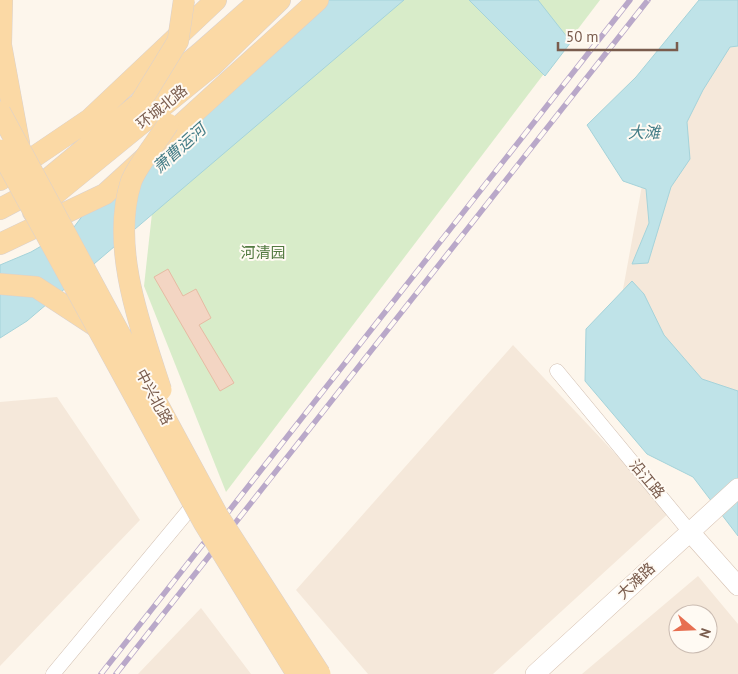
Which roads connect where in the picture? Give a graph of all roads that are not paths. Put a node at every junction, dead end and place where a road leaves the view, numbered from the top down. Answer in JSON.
{"nodes":[{"id":1,"x":2,"y":0,"type":"edge"},
{"id":2,"x":184,"y":0,"type":"edge"},
{"id":3,"x":216,"y":0,"type":"edge"},
{"id":4,"x":260,"y":0,"type":"edge"},
{"id":5,"x":280,"y":0,"type":"edge"},
{"id":6,"x":297,"y":0,"type":"edge"},
{"id":7,"x":318,"y":0,"type":"edge"},
{"id":8,"x":206,"y":59,"type":"junction"},
{"id":9,"x":140,"y":103,"type":"junction"},
{"id":10,"x":0,"y":112,"type":"edge"},
{"id":11,"x":10,"y":149,"type":"edge"},
{"id":12,"x":0,"y":180,"type":"edge"},
{"id":13,"x":35,"y":201,"type":"junction"},
{"id":14,"x":0,"y":209,"type":"edge"},
{"id":15,"x":0,"y":230,"type":"edge"},
{"id":16,"x":0,"y":244,"type":"edge"},
{"id":17,"x":0,"y":284,"type":"edge"},
{"id":18,"x":96,"y":327,"type":"junction"},
{"id":19,"x":558,"y":371,"type":"dead end"},
{"id":20,"x":176,"y":438,"type":"junction"},
{"id":21,"x":738,"y":488,"type":"edge"},
{"id":22,"x":194,"y":504,"type":"junction"},
{"id":23,"x":690,"y":532,"type":"junction"},
{"id":24,"x":738,"y":586,"type":"edge"},
{"id":25,"x":53,"y":674,"type":"edge"},
{"id":26,"x":297,"y":674,"type":"edge"},
{"id":27,"x":320,"y":674,"type":"edge"},
{"id":28,"x":535,"y":674,"type":"edge"}],
"edges":[{"from":1,"to":11,"type":"main road"},
{"from":2,"to":9,"type":"main road","bridge":true},
{"from":3,"to":12,"type":"main road"},
{"from":4,"to":8,"type":"main road","name":"环城北路"},
{"from":5,"to":8,"type":"main road","name":"环城北路"},
{"from":6,"to":20,"type":"main road","bridge":true},
{"from":7,"to":16,"type":"main road"},
{"from":8,"to":9,"type":"main road","name":"环城北路"},
{"from":8,"to":13,"type":"main road","name":"环城北路"},
{"from":9,"to":13,"type":"main road","name":"环城北路"},
{"from":10,"to":11,"type":"main road","name":"中兴北路","bridge":true},
{"from":11,"to":18,"type":"main road","name":"中兴北路","bridge":true},
{"from":11,"to":20,"type":"main road","name":"中兴北路","bridge":true},
{"from":13,"to":14,"type":"main road"},
{"from":13,"to":15,"type":"main road"},
{"from":17,"to":18,"type":"main road"},
{"from":18,"to":22,"type":"main road","name":"中兴北路","bridge":true},
{"from":19,"to":23,"type":"street","name":"沿江路"},
{"from":20,"to":27,"type":"main road","name":"中兴北路","bridge":true},
{"from":21,"to":23,"type":"street","name":"大滩路"},
{"from":22,"to":25,"type":"street"},
{"from":22,"to":26,"type":"main road","name":"中兴北路","bridge":true},
{"from":23,"to":24,"type":"street","name":"沿江路"},
{"from":23,"to":28,"type":"street","name":"大滩路"}]}
